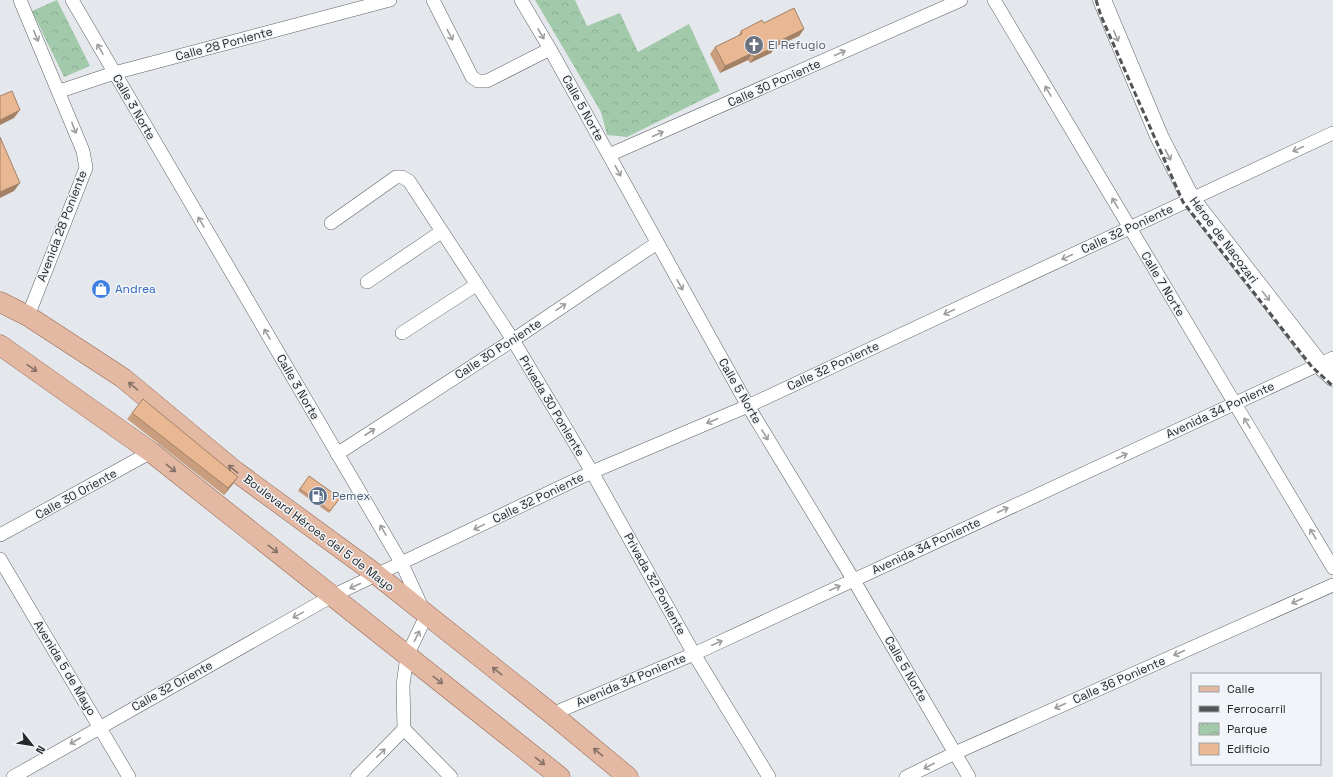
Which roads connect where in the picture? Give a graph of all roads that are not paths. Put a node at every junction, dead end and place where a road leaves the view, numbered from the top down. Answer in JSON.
{"nodes":[{"id":1,"x":20,"y":0,"type":"edge"},
{"id":2,"x":72,"y":0,"type":"edge"},
{"id":3,"x":390,"y":0,"type":"edge"},
{"id":4,"x":433,"y":0,"type":"edge"},
{"id":5,"x":521,"y":0,"type":"edge"},
{"id":6,"x":961,"y":0,"type":"edge"},
{"id":7,"x":994,"y":0,"type":"edge"},
{"id":8,"x":1102,"y":0,"type":"edge"},
{"id":9,"x":550,"y":49,"type":"junction"},
{"id":10,"x":114,"y":73,"type":"junction"},
{"id":11,"x":60,"y":91,"type":"junction"},
{"id":12,"x":1333,"y":133,"type":"edge"},
{"id":13,"x":609,"y":156,"type":"junction"},
{"id":14,"x":1191,"y":199,"type":"junction"},
{"id":15,"x":331,"y":223,"type":"dead end"},
{"id":16,"x":1130,"y":228,"type":"junction"},
{"id":17,"x":441,"y":232,"type":"junction"},
{"id":18,"x":657,"y":243,"type":"junction"},
{"id":19,"x":367,"y":282,"type":"dead end"},
{"id":20,"x":476,"y":285,"type":"junction"},
{"id":21,"x":0,"y":302,"type":"edge"},
{"id":22,"x":28,"y":316,"type":"junction"},
{"id":23,"x":402,"y":333,"type":"dead end"},
{"id":24,"x":513,"y":340,"type":"junction"},
{"id":25,"x":0,"y":345,"type":"edge"},
{"id":26,"x":1326,"y":361,"type":"edge"},
{"id":27,"x":1333,"y":377,"type":"edge"},
{"id":28,"x":1235,"y":404,"type":"junction"},
{"id":29,"x":748,"y":406,"type":"junction"},
{"id":30,"x":151,"y":452,"type":"junction"},
{"id":31,"x":337,"y":454,"type":"junction"},
{"id":32,"x":592,"y":472,"type":"junction"},
{"id":33,"x":0,"y":535,"type":"edge"},
{"id":34,"x":0,"y":559,"type":"edge"},
{"id":35,"x":402,"y":564,"type":"junction"},
{"id":36,"x":1333,"y":568,"type":"edge"},
{"id":37,"x":377,"y":575,"type":"junction"},
{"id":38,"x":853,"y":579,"type":"junction"},
{"id":39,"x":1333,"y":585,"type":"edge"},
{"id":40,"x":332,"y":596,"type":"junction"},
{"id":41,"x":426,"y":616,"type":"junction"},
{"id":42,"x":694,"y":654,"type":"junction"},
{"id":43,"x":407,"y":656,"type":"junction"},
{"id":44,"x":552,"y":714,"type":"junction"},
{"id":45,"x":100,"y":727,"type":"junction"},
{"id":46,"x":404,"y":729,"type":"junction"},
{"id":47,"x":955,"y":753,"type":"junction"},
{"id":48,"x":13,"y":777,"type":"edge"},
{"id":49,"x":129,"y":777,"type":"edge"},
{"id":50,"x":357,"y":777,"type":"edge"},
{"id":51,"x":451,"y":777,"type":"edge"},
{"id":52,"x":560,"y":777,"type":"edge"},
{"id":53,"x":628,"y":777,"type":"edge"},
{"id":54,"x":769,"y":777,"type":"edge"},
{"id":55,"x":906,"y":777,"type":"edge"},
{"id":56,"x":969,"y":777,"type":"edge"}],
"edges":[{"from":1,"to":11,"type":"street","one_way":true},
{"from":10,"to":2,"type":"street","name":"Calle 3 Norte","one_way":true},
{"from":3,"to":10,"type":"street","name":"Calle 28 Poniente"},
{"from":4,"to":9,"type":"street","one_way":true},
{"from":5,"to":9,"type":"street","name":"Calle 5 Norte","one_way":true},
{"from":13,"to":6,"type":"street","name":"Calle 30 Poniente","one_way":true},
{"from":16,"to":7,"type":"street","name":"Calle 7 Norte","one_way":true},
{"from":8,"to":14,"type":"street","name":"Héroe de Nacozari","one_way":true},
{"from":9,"to":13,"type":"street","name":"Calle 5 Norte"},
{"from":10,"to":11,"type":"street","name":"Calle 28 Poniente"},
{"from":31,"to":10,"type":"street","name":"Calle 3 Norte","one_way":true},
{"from":11,"to":22,"type":"street","name":"Avenida 28 Poniente","one_way":true},
{"from":12,"to":14,"type":"street","name":"Calle 32 Poniente","one_way":true},
{"from":13,"to":18,"type":"street","name":"Calle 5 Norte","one_way":true},
{"from":14,"to":16,"type":"street","name":"Calle 32 Poniente"},
{"from":14,"to":26,"type":"street","name":"Héroe de Nacozari","one_way":true},
{"from":15,"to":17,"type":"street","name":"Privada 30 Poniente"},
{"from":16,"to":28,"type":"street","name":"Calle 7 Norte"},
{"from":16,"to":29,"type":"street","name":"Calle 32 Poniente","one_way":true},
{"from":17,"to":19,"type":"street"},
{"from":17,"to":20,"type":"street","name":"Privada 30 Poniente"},
{"from":24,"to":18,"type":"street","name":"Calle 30 Poniente","one_way":true},
{"from":18,"to":29,"type":"street","name":"Calle 5 Norte","one_way":true},
{"from":20,"to":23,"type":"street"},
{"from":20,"to":24,"type":"street","name":"Privada 30 Poniente"},
{"from":21,"to":22,"type":"main road","name":"Boulevard Héroes del 5 de Mayo"},
{"from":37,"to":22,"type":"main road","name":"Boulevard Héroes del 5 de Mayo","one_way":true},
{"from":31,"to":24,"type":"street","name":"Calle 30 Poniente","one_way":true},
{"from":24,"to":32,"type":"street","name":"Privada 30 Poniente"},
{"from":25,"to":30,"type":"main road","one_way":true},
{"from":26,"to":27,"type":"street","name":"Héroe de Nacozari"},
{"from":26,"to":28,"type":"street","name":"Avenida 34 Poniente"},
{"from":36,"to":28,"type":"street","name":"Calle 7 Norte","one_way":true},
{"from":38,"to":28,"type":"street","name":"Avenida 34 Poniente","one_way":true},
{"from":29,"to":32,"type":"street","name":"Calle 32 Poniente","one_way":true},
{"from":29,"to":38,"type":"street","name":"Calle 5 Norte","one_way":true},
{"from":30,"to":33,"type":"street","name":"Calle 30 Oriente"},
{"from":30,"to":40,"type":"main road","one_way":true},
{"from":35,"to":31,"type":"street","name":"Calle 3 Norte","one_way":true},
{"from":32,"to":35,"type":"street","name":"Calle 32 Poniente","one_way":true},
{"from":32,"to":42,"type":"street","name":"Privada 32 Poniente"},
{"from":34,"to":45,"type":"street","name":"Avenida 5 de Mayo"},
{"from":35,"to":37,"type":"street","name":"Calle 32 Poniente"},
{"from":35,"to":41,"type":"street","name":"Calle 3 Norte"},
{"from":37,"to":40,"type":"street","name":"Calle 32 Poniente","one_way":true},
{"from":37,"to":41,"type":"main road","name":"Boulevard Héroes del 5 de Mayo"},
{"from":42,"to":38,"type":"street","name":"Avenida 34 Poniente","one_way":true},
{"from":38,"to":47,"type":"street","name":"Calle 5 Norte"},
{"from":39,"to":47,"type":"street","name":"Calle 36 Poniente","one_way":true},
{"from":40,"to":43,"type":"main road"},
{"from":40,"to":45,"type":"street","name":"Calle 32 Oriente","one_way":true},
{"from":43,"to":41,"type":"street","one_way":true},
{"from":44,"to":41,"type":"main road","name":"Boulevard Héroes del 5 de Mayo","one_way":true},
{"from":42,"to":44,"type":"street","name":"Avenida 34 Poniente"},
{"from":42,"to":54,"type":"street","name":"Privada 32 Poniente"},
{"from":43,"to":46,"type":"street"},
{"from":43,"to":52,"type":"main road","one_way":true},
{"from":53,"to":44,"type":"main road","name":"Boulevard Héroes del 5 de Mayo","one_way":true},
{"from":45,"to":48,"type":"street","name":"Calle 32 Oriente","one_way":true},
{"from":45,"to":49,"type":"street","name":"Avenida 5 de Mayo"},
{"from":50,"to":46,"type":"street","one_way":true},
{"from":46,"to":51,"type":"street"},
{"from":47,"to":55,"type":"street","name":"Calle 36 Poniente","one_way":true},
{"from":47,"to":56,"type":"street","name":"Calle 5 Norte"}]}
